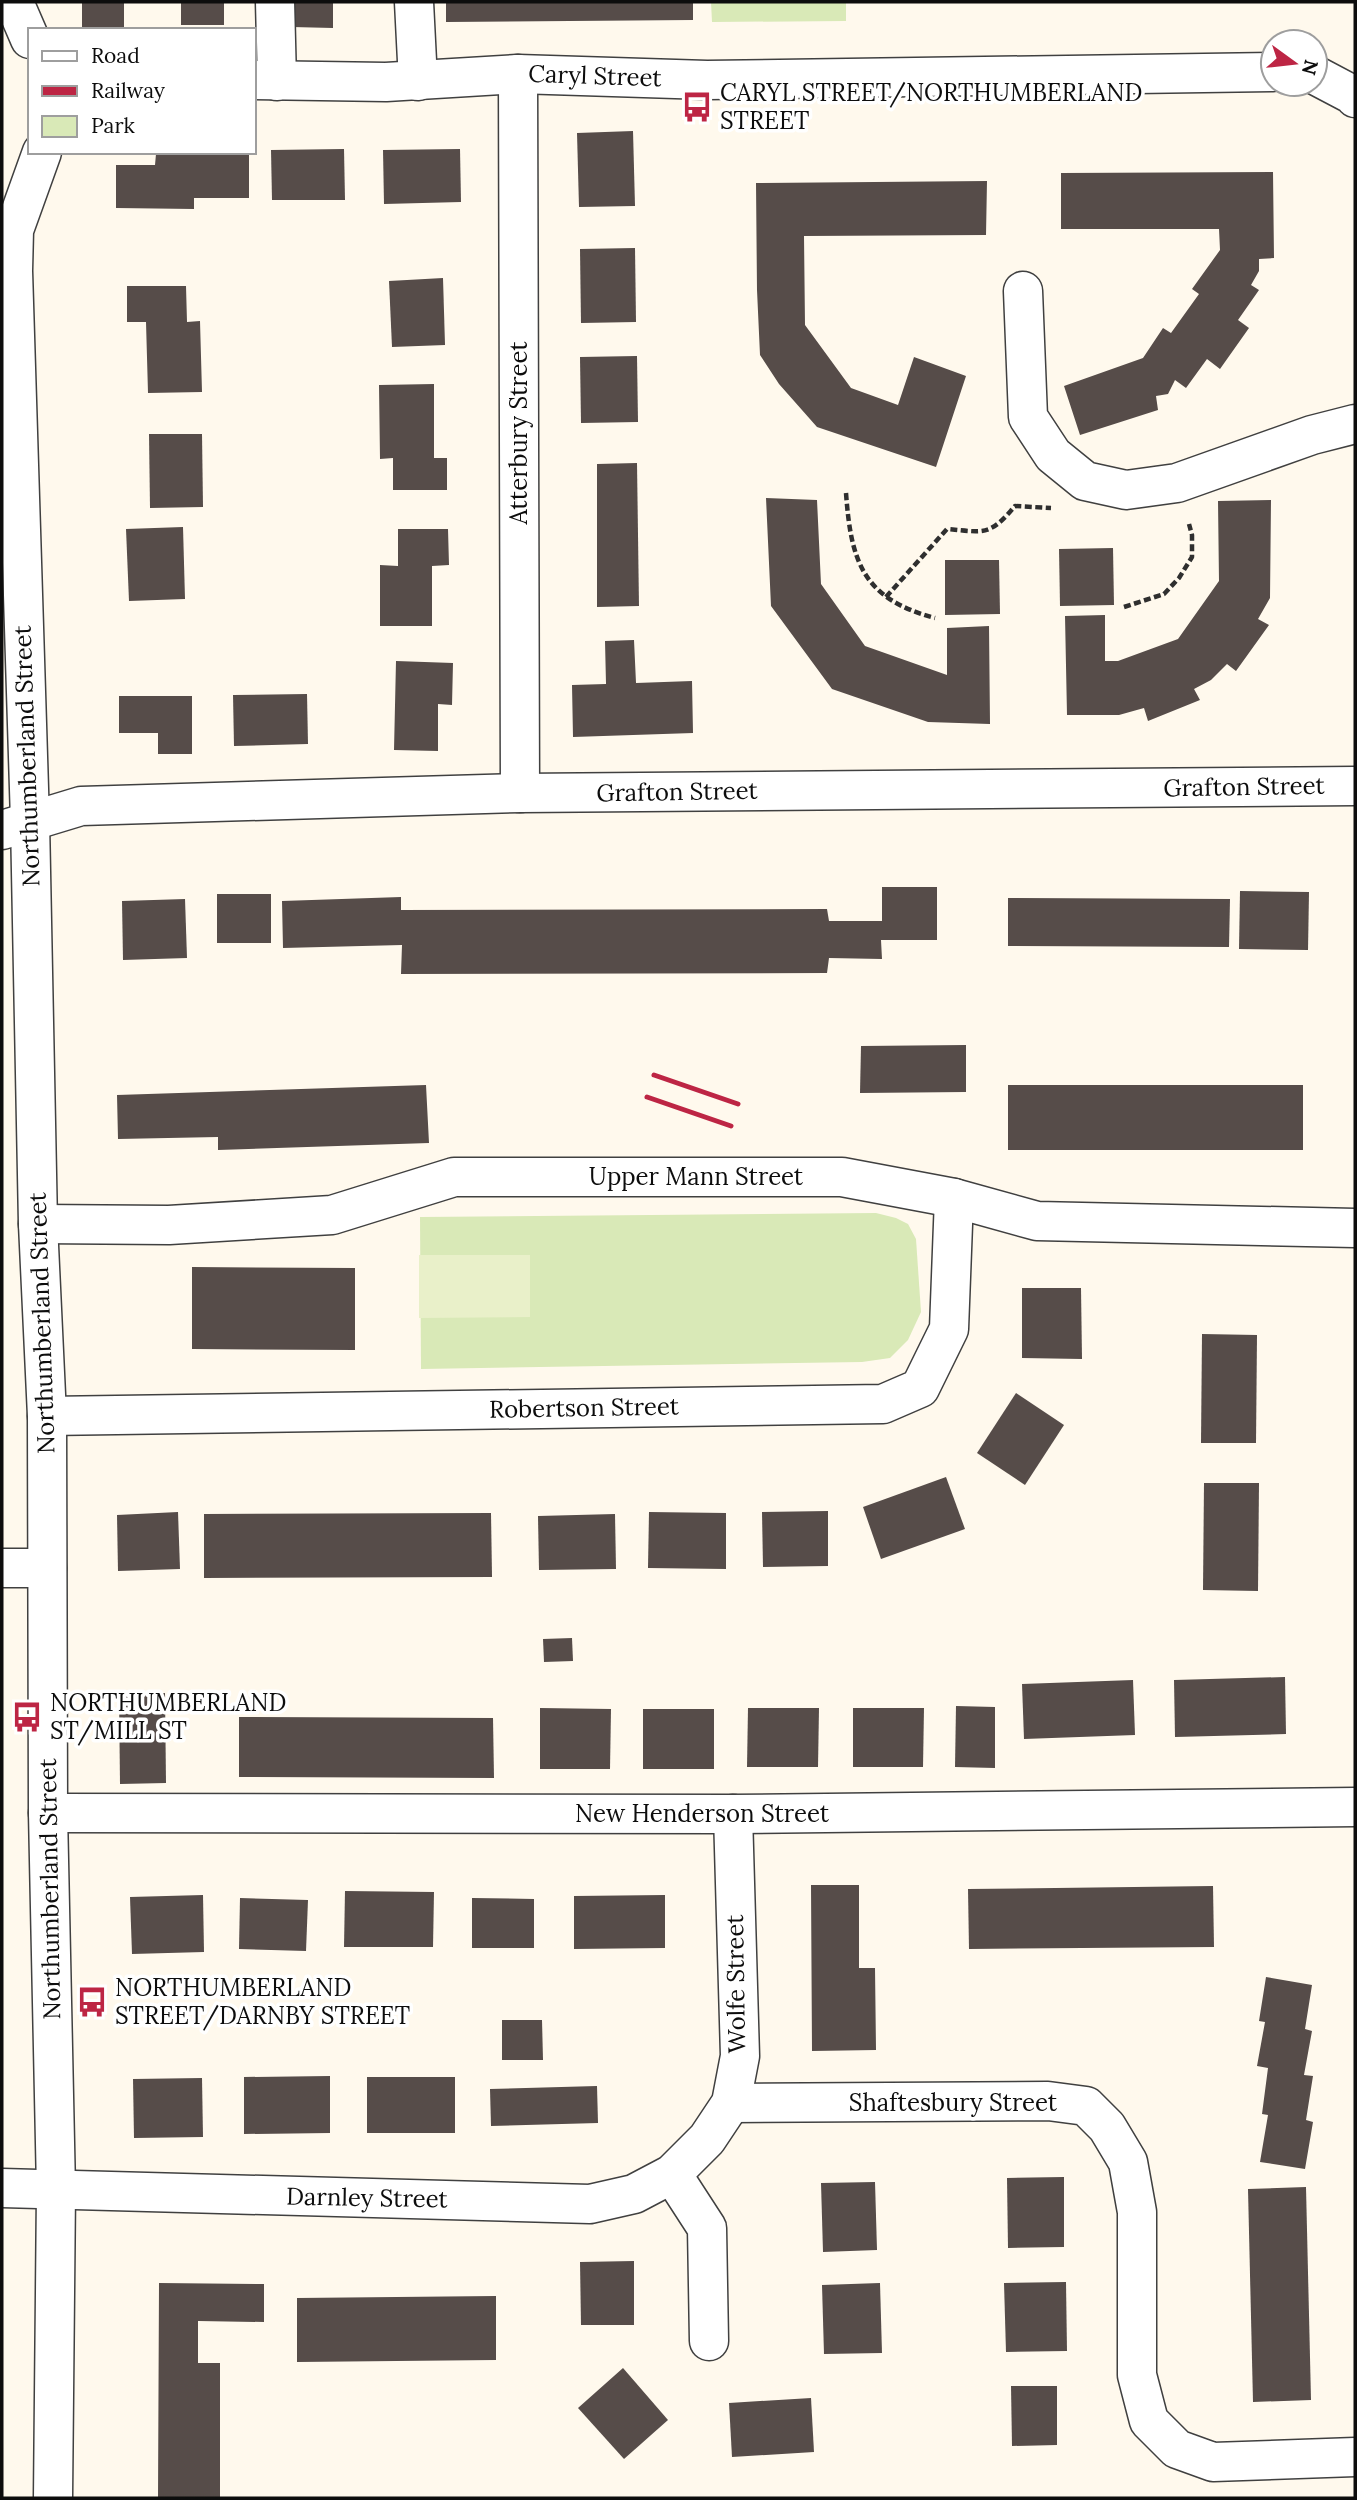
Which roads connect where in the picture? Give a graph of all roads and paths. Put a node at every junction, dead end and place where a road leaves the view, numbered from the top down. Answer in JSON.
{"nodes":[{"id":1,"x":14,"y":2,"type":"edge"},
{"id":2,"x":275,"y":2,"type":"edge"},
{"id":3,"x":414,"y":2,"type":"edge"},
{"id":4,"x":28,"y":34,"type":"edge"},
{"id":5,"x":1259,"y":72,"type":"edge"},
{"id":6,"x":518,"y":74,"type":"junction"},
{"id":7,"x":265,"y":80,"type":"edge"},
{"id":8,"x":418,"y":81,"type":"junction"},
{"id":9,"x":1329,"y":83,"type":"edge"},
{"id":10,"x":1354,"y":97,"type":"edge"},
{"id":11,"x":41,"y":154,"type":"edge"},
{"id":12,"x":7,"y":272,"type":"edge"},
{"id":13,"x":1023,"y":291,"type":"dead end"},
{"id":14,"x":1355,"y":424,"type":"edge"},
{"id":15,"x":1079,"y":477,"type":"junction"},
{"id":16,"x":1177,"y":482,"type":"junction"},
{"id":17,"x":846,"y":493,"type":"dead end"},
{"id":18,"x":886,"y":597,"type":"junction"},
{"id":19,"x":1124,"y":607,"type":"dead end"},
{"id":20,"x":935,"y":618,"type":"dead end"},
{"id":21,"x":1355,"y":786,"type":"edge"},
{"id":22,"x":520,"y":793,"type":"junction"},
{"id":23,"x":16,"y":825,"type":"edge"},
{"id":24,"x":954,"y":1198,"type":"junction"},
{"id":25,"x":38,"y":1224,"type":"junction"},
{"id":26,"x":1355,"y":1228,"type":"edge"},
{"id":27,"x":47,"y":1416,"type":"junction"},
{"id":28,"x":2,"y":1568,"type":"edge"},
{"id":29,"x":47,"y":1568,"type":"junction"},
{"id":30,"x":1355,"y":1807,"type":"edge"},
{"id":31,"x":48,"y":1813,"type":"junction"},
{"id":32,"x":733,"y":1814,"type":"junction"},
{"id":33,"x":731,"y":2104,"type":"junction"},
{"id":34,"x":672,"y":2174,"type":"junction"},
{"id":35,"x":2,"y":2188,"type":"edge"},
{"id":36,"x":56,"y":2190,"type":"junction"},
{"id":37,"x":709,"y":2341,"type":"dead end"},
{"id":38,"x":1355,"y":2457,"type":"edge"},
{"id":39,"x":53,"y":2498,"type":"edge"}],
"edges":[{"from":1,"to":4,"type":"street"},
{"from":2,"to":7,"type":"street"},
{"from":3,"to":8,"type":"street"},
{"from":5,"to":6,"type":"street","name":"Caryl Street"},
{"from":6,"to":8,"type":"street","name":"Caryl Street"},
{"from":6,"to":22,"type":"street","name":"Atterbury Street"},
{"from":7,"to":8,"type":"street","name":"Caryl Street"},
{"from":9,"to":10,"type":"street"},
{"from":11,"to":12,"type":"street","name":"Northumberland Street"},
{"from":12,"to":23,"type":"street","name":"Northumberland Street"},
{"from":13,"to":15,"type":"street"},
{"from":14,"to":16,"type":"street"},
{"from":15,"to":16,"type":"street"},
{"from":15,"to":18,"type":"path"},
{"from":16,"to":19,"type":"path"},
{"from":17,"to":18,"type":"path"},
{"from":18,"to":20,"type":"path"},
{"from":21,"to":22,"type":"street","name":"Grafton Street"},
{"from":22,"to":23,"type":"street","name":"Grafton Street"},
{"from":23,"to":25,"type":"street","name":"Northumberland Street"},
{"from":24,"to":25,"type":"street","name":"Upper Mann Street"},
{"from":24,"to":26,"type":"street","name":"Upper Mann Street"},
{"from":24,"to":27,"type":"street","name":"Robertson Street"},
{"from":25,"to":27,"type":"street","name":"Northumberland Street"},
{"from":27,"to":29,"type":"street","name":"Northumberland Street"},
{"from":28,"to":29,"type":"street"},
{"from":29,"to":31,"type":"street","name":"Northumberland Street"},
{"from":30,"to":32,"type":"street","name":"New Henderson Street"},
{"from":31,"to":32,"type":"street","name":"New Henderson Street"},
{"from":31,"to":36,"type":"street","name":"Northumberland Street"},
{"from":32,"to":33,"type":"street","name":"Wolfe Street"},
{"from":33,"to":34,"type":"street","name":"Wolfe Street"},
{"from":33,"to":38,"type":"street","name":"Shaftesbury Street"},
{"from":34,"to":36,"type":"street","name":"Darnley Street"},
{"from":34,"to":37,"type":"street"},
{"from":35,"to":36,"type":"street","name":"Darnley Street"},
{"from":36,"to":39,"type":"street","name":"Northumberland Street"}]}
